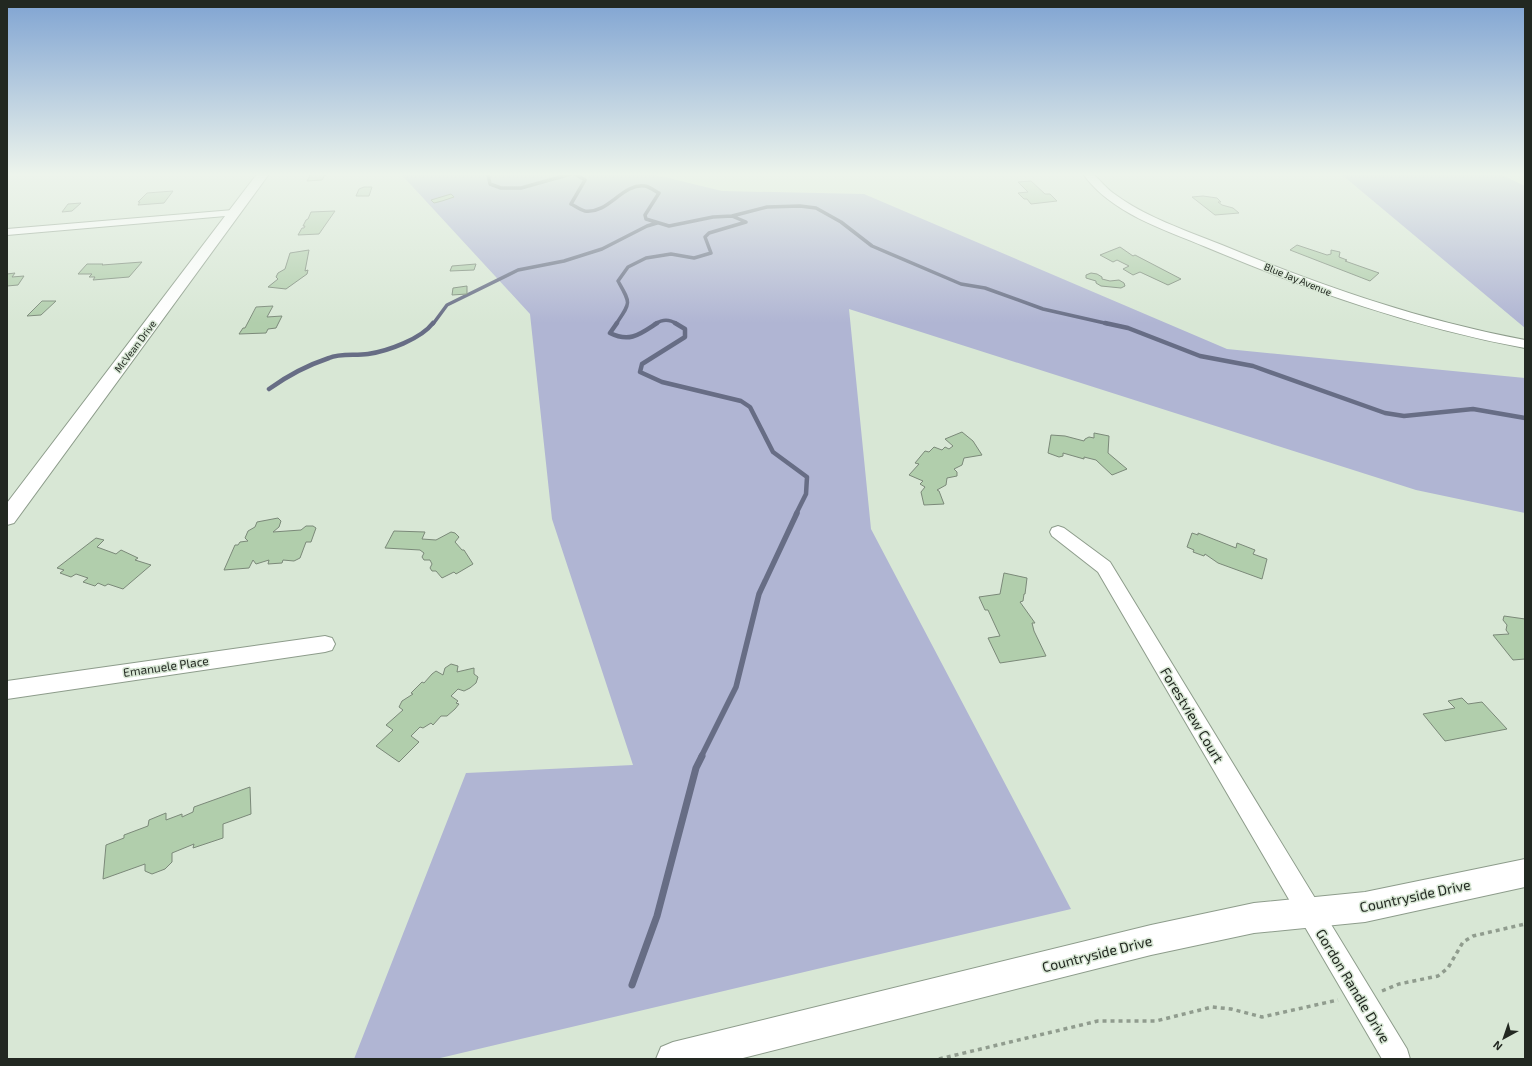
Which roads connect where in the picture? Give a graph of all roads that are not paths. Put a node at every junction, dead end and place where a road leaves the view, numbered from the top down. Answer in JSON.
{"nodes":[{"id":1,"x":106,"y":224,"type":"edge"},
{"id":2,"x":226,"y":224,"type":"edge"},
{"id":3,"x":1163,"y":224,"type":"edge"},
{"id":4,"x":7,"y":232,"type":"edge"},
{"id":5,"x":1525,"y":344,"type":"edge"},
{"id":6,"x":7,"y":518,"type":"edge"},
{"id":7,"x":1058,"y":532,"type":"dead end"},
{"id":8,"x":325,"y":644,"type":"dead end"},
{"id":9,"x":7,"y":690,"type":"edge"},
{"id":10,"x":1525,"y":873,"type":"edge"},
{"id":11,"x":1309,"y":912,"type":"junction"},
{"id":12,"x":673,"y":1059,"type":"edge"},
{"id":13,"x":1397,"y":1059,"type":"edge"}],
"edges":[{"from":1,"to":4,"type":"street"},
{"from":2,"to":6,"type":"main road","name":"McVean Drive"},
{"from":3,"to":5,"type":"street","name":"Blue Jay Avenue"},
{"from":7,"to":11,"type":"street","name":"Forestview Court"},
{"from":8,"to":9,"type":"street","name":"Emanuele Place"},
{"from":10,"to":11,"type":"main road","name":"Countryside Drive"},
{"from":11,"to":12,"type":"main road","name":"Countryside Drive"},
{"from":11,"to":13,"type":"street","name":"Gordon Randle Drive"}]}
